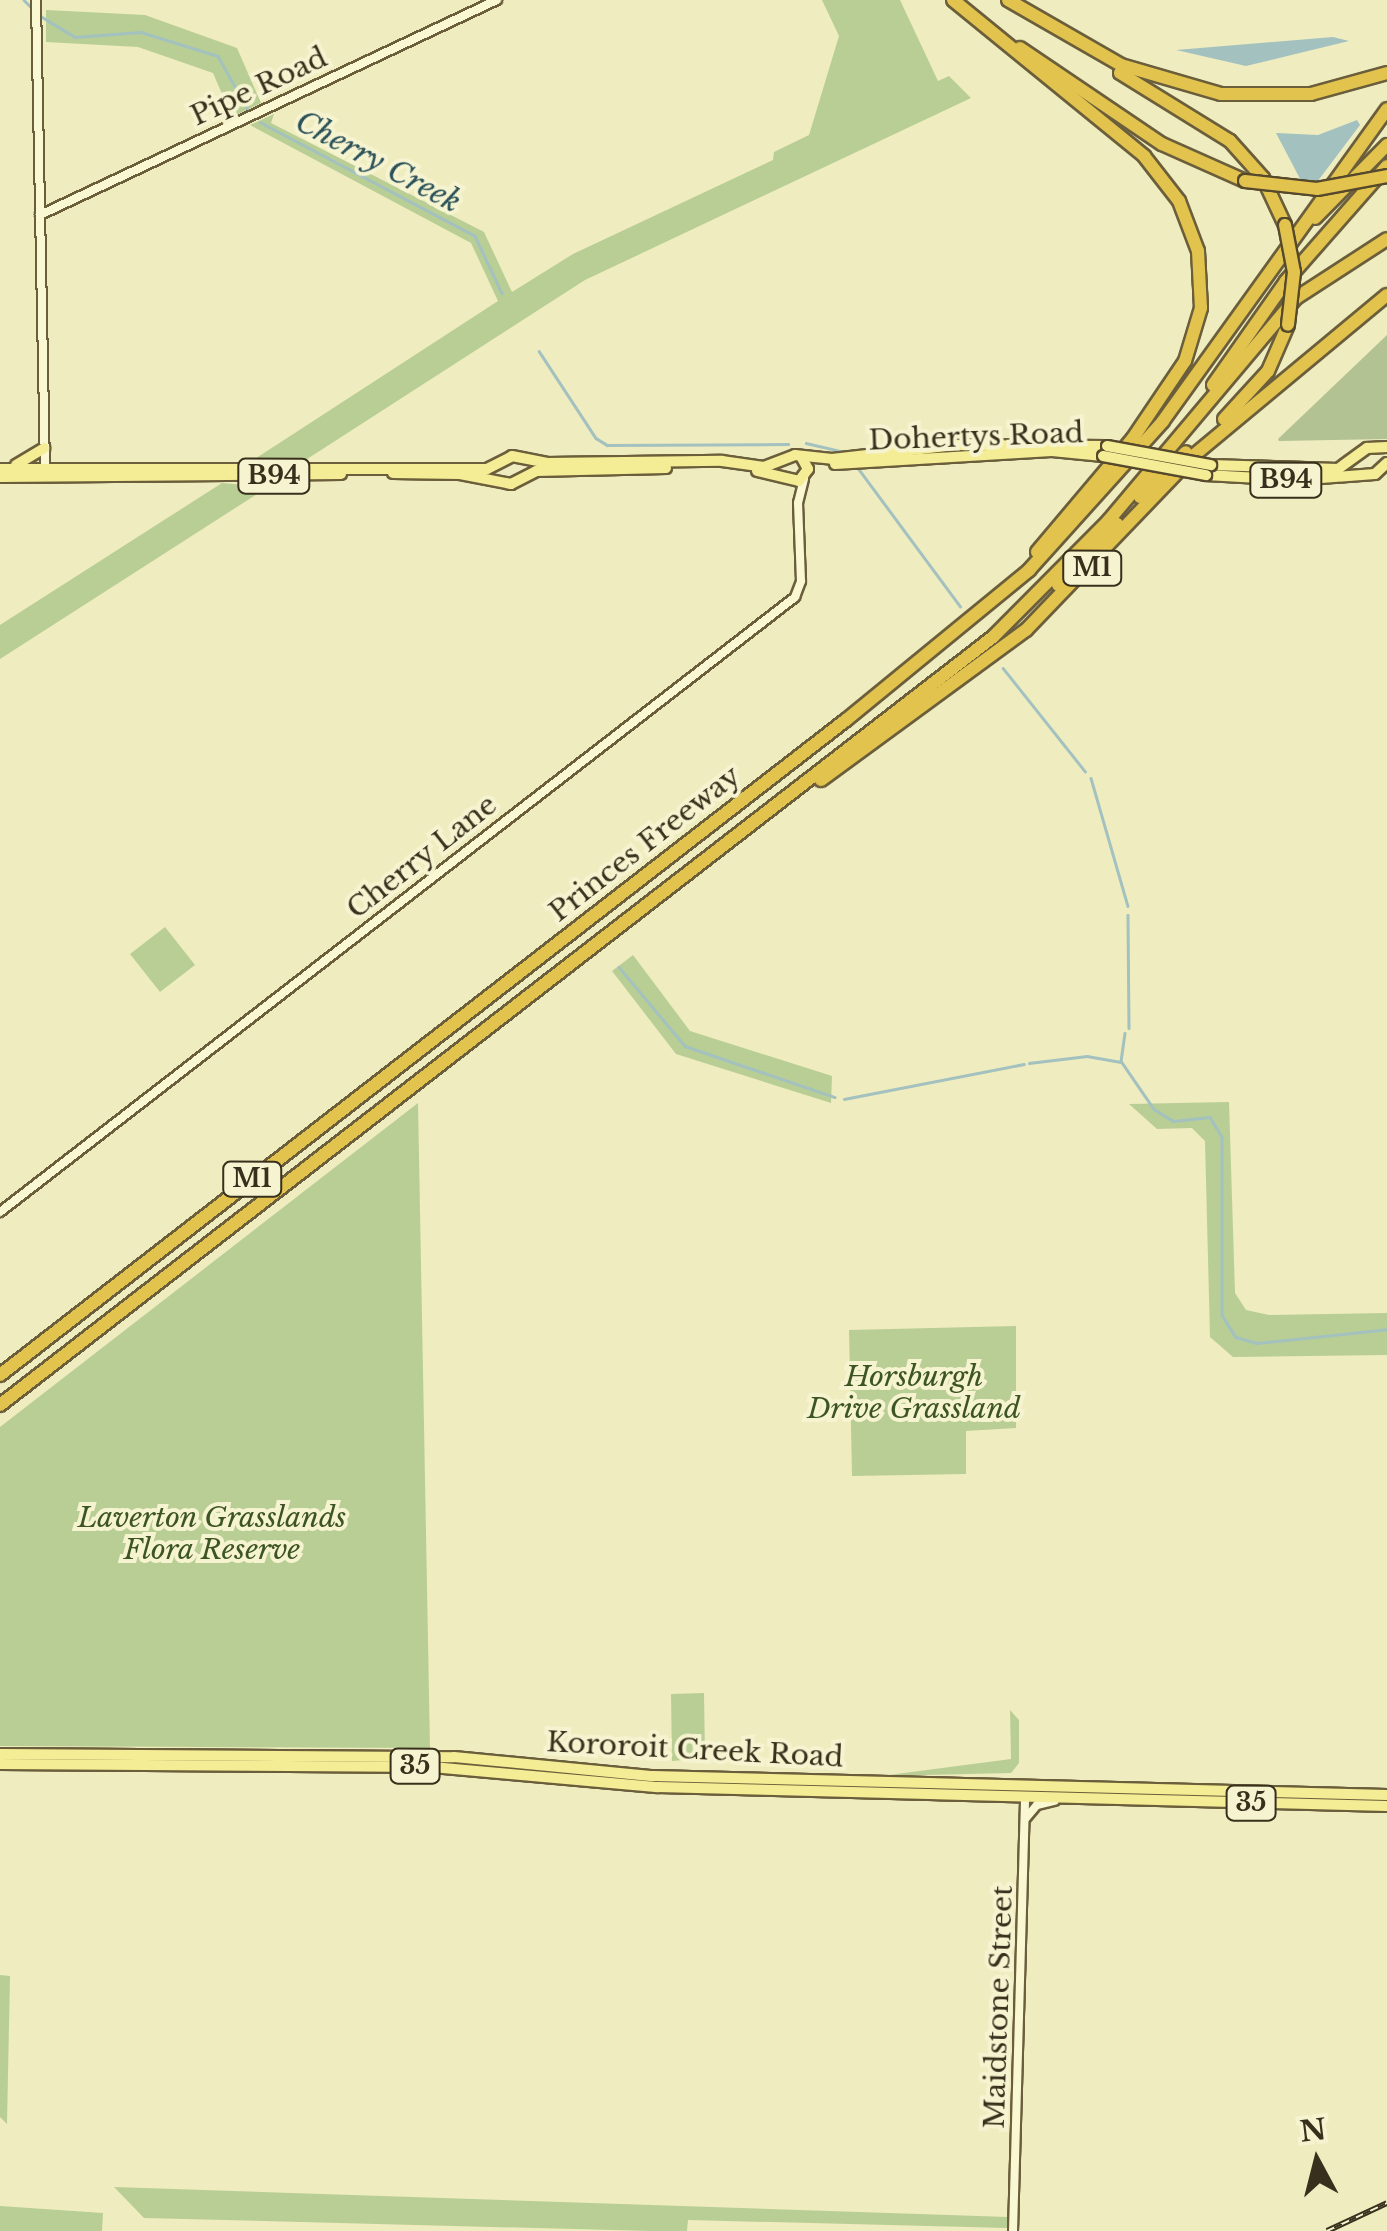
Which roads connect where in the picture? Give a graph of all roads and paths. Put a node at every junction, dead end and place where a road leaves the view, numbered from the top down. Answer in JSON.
{"nodes":[{"id":1,"x":36,"y":0,"type":"edge"},
{"id":2,"x":497,"y":0,"type":"edge"},
{"id":3,"x":956,"y":0,"type":"edge"},
{"id":4,"x":998,"y":0,"type":"edge"},
{"id":5,"x":1008,"y":0,"type":"edge"},
{"id":6,"x":1387,"y":73,"type":"edge"},
{"id":7,"x":1387,"y":108,"type":"edge"},
{"id":8,"x":1387,"y":145,"type":"edge"},
{"id":9,"x":1387,"y":166,"type":"edge"},
{"id":10,"x":1387,"y":176,"type":"edge"},
{"id":11,"x":40,"y":215,"type":"junction"},
{"id":12,"x":1387,"y":239,"type":"edge"},
{"id":13,"x":1255,"y":287,"type":"junction"},
{"id":14,"x":1387,"y":295,"type":"edge"},
{"id":15,"x":1387,"y":447,"type":"edge"},
{"id":16,"x":44,"y":448,"type":"junction"},
{"id":17,"x":1368,"y":450,"type":"junction"},
{"id":18,"x":1105,"y":451,"type":"junction"},
{"id":19,"x":802,"y":457,"type":"junction"},
{"id":20,"x":519,"y":458,"type":"junction"},
{"id":21,"x":785,"y":460,"type":"junction"},
{"id":22,"x":498,"y":464,"type":"junction"},
{"id":23,"x":0,"y":468,"type":"edge"},
{"id":24,"x":1382,"y":468,"type":"edge"},
{"id":25,"x":1209,"y":470,"type":"junction"},
{"id":26,"x":45,"y":473,"type":"junction"},
{"id":27,"x":806,"y":475,"type":"junction"},
{"id":28,"x":524,"y":476,"type":"junction"},
{"id":29,"x":0,"y":477,"type":"edge"},
{"id":30,"x":788,"y":480,"type":"junction"},
{"id":31,"x":503,"y":482,"type":"junction"},
{"id":32,"x":1128,"y":499,"type":"junction"},
{"id":33,"x":798,"y":503,"type":"junction"},
{"id":34,"x":968,"y":624,"type":"junction"},
{"id":35,"x":932,"y":688,"type":"junction"},
{"id":36,"x":772,"y":809,"type":"junction"},
{"id":37,"x":0,"y":1212,"type":"edge"},
{"id":38,"x":0,"y":1374,"type":"edge"},
{"id":39,"x":0,"y":1405,"type":"edge"},
{"id":40,"x":6,"y":1759,"type":"edge"},
{"id":41,"x":842,"y":1787,"type":"junction"},
{"id":42,"x":1025,"y":1790,"type":"junction"},
{"id":43,"x":1006,"y":1797,"type":"junction"},
{"id":44,"x":1074,"y":1798,"type":"junction"},
{"id":45,"x":1386,"y":1802,"type":"edge"},
{"id":46,"x":1026,"y":1818,"type":"junction"},
{"id":47,"x":1015,"y":2231,"type":"edge"}],
"edges":[{"from":1,"to":11,"type":"street"},
{"from":2,"to":11,"type":"street","name":"Pipe Road"},
{"from":3,"to":10,"type":"highway","bridge":true},
{"from":3,"to":34,"type":"highway"},
{"from":4,"to":35,"type":"highway","bridge":true},
{"from":5,"to":6,"type":"highway"},
{"from":7,"to":13,"type":"highway","number":"M1"},
{"from":8,"to":13,"type":"highway","number":"M1"},
{"from":9,"to":32,"type":"highway","number":"M1"},
{"from":11,"to":16,"type":"street"},
{"from":12,"to":32,"type":"highway"},
{"from":13,"to":34,"type":"highway","name":"Princes Freeway","number":"M1"},
{"from":14,"to":36,"type":"highway","name":"Princes Freeway","number":"M1"},
{"from":15,"to":17,"type":"main road","name":"Dohertys Road","number":"B94"},
{"from":16,"to":23,"type":"main road"},
{"from":16,"to":26,"type":"street"},
{"from":17,"to":24,"type":"main road"},
{"from":17,"to":24,"type":"main road"},
{"from":17,"to":25,"type":"main road","name":"Dohertys Road","number":"B94"},
{"from":18,"to":19,"type":"main road","name":"Dohertys Road","number":"B94"},
{"from":18,"to":25,"type":"main road","name":"Dohertys Road","number":"B94","bridge":true},
{"from":18,"to":27,"type":"main road","name":"Dohertys Road","number":"B94"},
{"from":19,"to":21,"type":"main road","number":"B94"},
{"from":19,"to":27,"type":"main road"},
{"from":20,"to":21,"type":"main road","number":"B94"},
{"from":20,"to":22,"type":"main road","number":"B94"},
{"from":20,"to":28,"type":"main road"},
{"from":21,"to":30,"type":"main road"},
{"from":22,"to":26,"type":"main road","number":"B94"},
{"from":22,"to":31,"type":"main road"},
{"from":23,"to":26,"type":"main road","number":"B94"},
{"from":24,"to":25,"type":"main road","name":"Dohertys Road","number":"B94"},
{"from":26,"to":29,"type":"main road","number":"B94"},
{"from":26,"to":31,"type":"main road","number":"B94"},
{"from":27,"to":30,"type":"main road","number":"B94"},
{"from":27,"to":33,"type":"street","name":"Cherry Lane"},
{"from":28,"to":30,"type":"main road","number":"B94"},
{"from":28,"to":31,"type":"main road","number":"B94"},
{"from":30,"to":33,"type":"street","name":"Cherry Lane"},
{"from":32,"to":35,"type":"highway","name":"Princes Freeway","number":"M1"},
{"from":33,"to":37,"type":"street","name":"Cherry Lane"},
{"from":34,"to":38,"type":"highway","name":"Princes Freeway","number":"M1"},
{"from":35,"to":36,"type":"highway","name":"Princes Freeway","number":"M1"},
{"from":36,"to":39,"type":"highway","name":"Princes Freeway","number":"M1"},
{"from":40,"to":41,"type":"main road","name":"Kororoit Creek Road","number":"35"},
{"from":41,"to":42,"type":"main road","name":"Kororoit Creek Road","number":"35"},
{"from":41,"to":43,"type":"main road","name":"Kororoit Creek Road","number":"35"},
{"from":42,"to":43,"type":"main road","name":"Kororoit Creek Road","number":"35"},
{"from":42,"to":44,"type":"main road","name":"Kororoit Creek Road","number":"35"},
{"from":42,"to":45,"type":"main road","name":"Kororoit Creek Road","number":"35"},
{"from":42,"to":46,"type":"street","name":"Maidstone Street"},
{"from":43,"to":46,"type":"street"},
{"from":44,"to":45,"type":"main road","name":"Kororoit Creek Road","number":"35"},
{"from":44,"to":46,"type":"street"},
{"from":46,"to":47,"type":"street","name":"Maidstone Street"}]}
